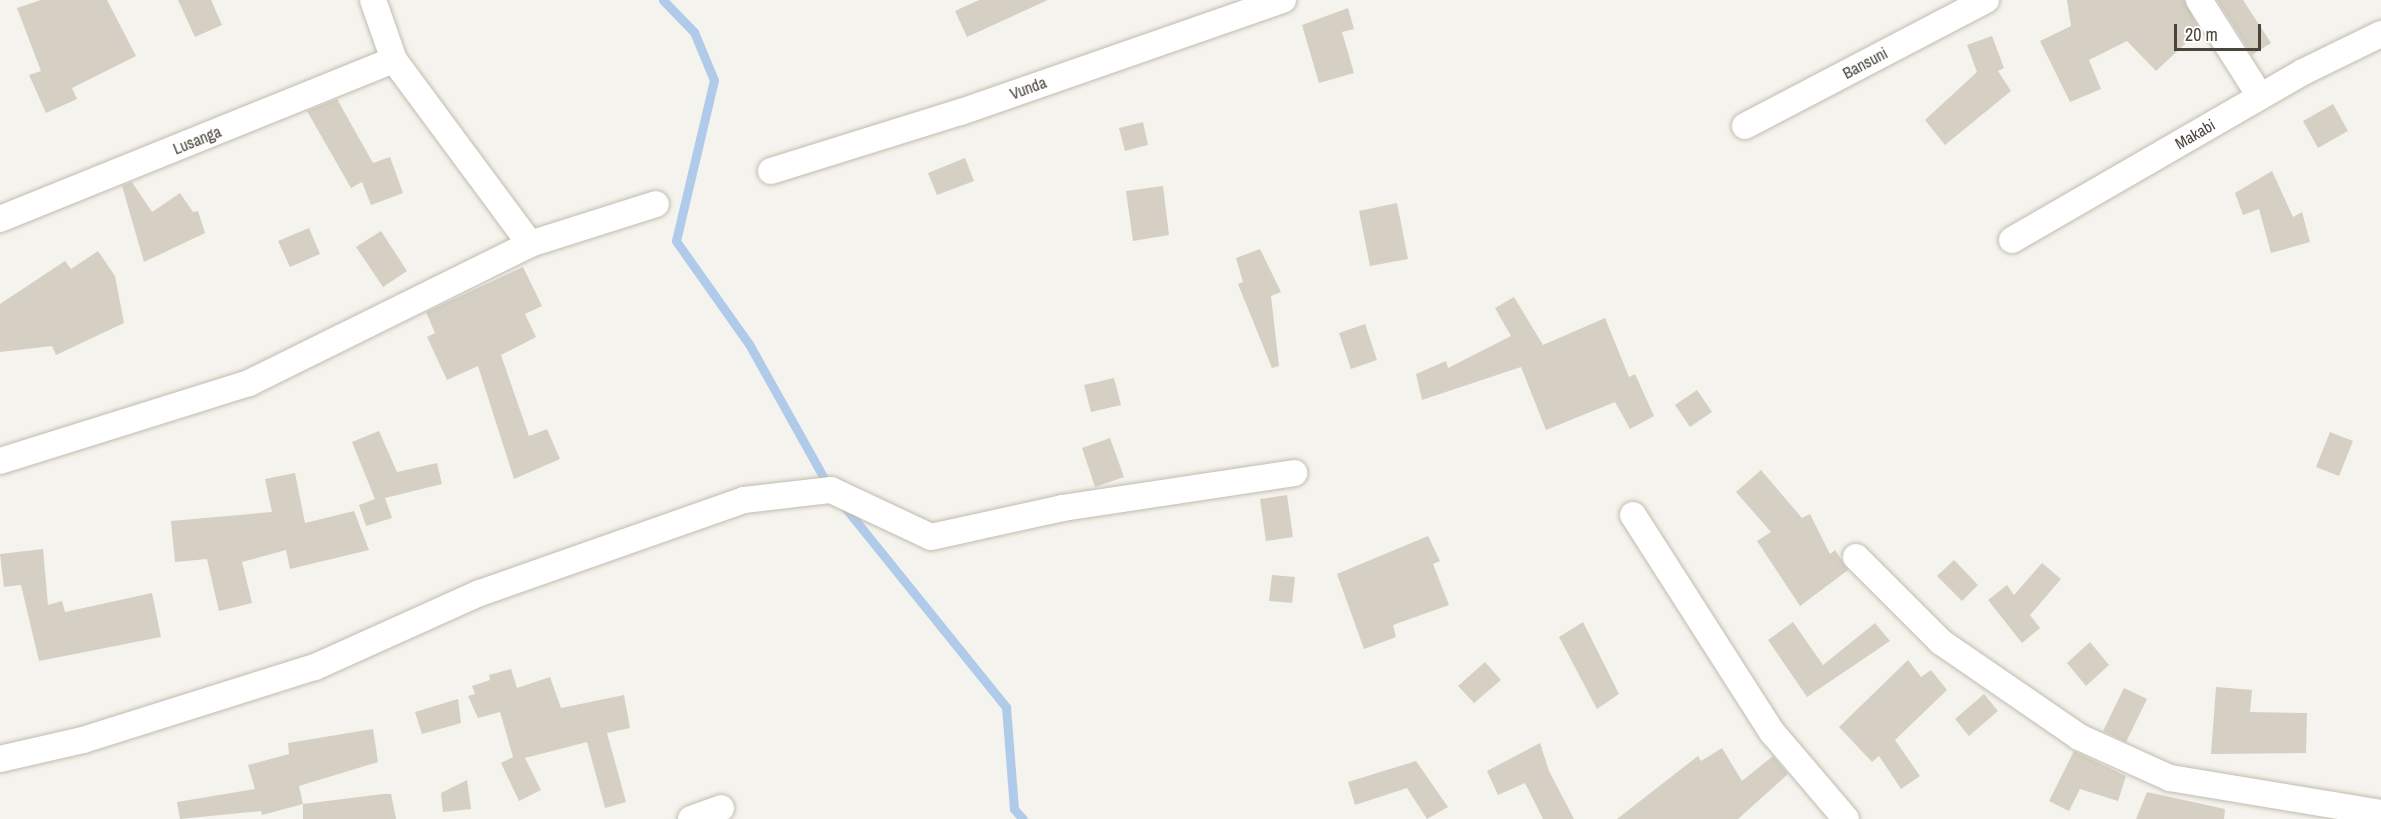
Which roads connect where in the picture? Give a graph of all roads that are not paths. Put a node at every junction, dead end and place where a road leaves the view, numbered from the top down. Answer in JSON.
{"nodes":[{"id":1,"x":373,"y":0,"type":"edge"},
{"id":2,"x":1283,"y":0,"type":"edge"},
{"id":3,"x":1986,"y":0,"type":"edge"},
{"id":4,"x":2199,"y":0,"type":"edge"},
{"id":5,"x":2381,"y":34,"type":"edge"},
{"id":6,"x":394,"y":60,"type":"junction"},
{"id":7,"x":2260,"y":96,"type":"junction"},
{"id":8,"x":1745,"y":126,"type":"dead end"},
{"id":9,"x":771,"y":171,"type":"dead end"},
{"id":10,"x":656,"y":204,"type":"dead end"},
{"id":11,"x":0,"y":219,"type":"edge"},
{"id":12,"x":2012,"y":240,"type":"dead end"},
{"id":13,"x":530,"y":244,"type":"junction"},
{"id":14,"x":0,"y":461,"type":"edge"},
{"id":15,"x":1294,"y":473,"type":"dead end"},
{"id":16,"x":1634,"y":515,"type":"dead end"},
{"id":17,"x":1856,"y":557,"type":"dead end"},
{"id":18,"x":0,"y":759,"type":"edge"},
{"id":19,"x":721,"y":808,"type":"dead end"},
{"id":20,"x":2381,"y":813,"type":"edge"},
{"id":21,"x":691,"y":819,"type":"edge"},
{"id":22,"x":1846,"y":819,"type":"edge"}],
"edges":[{"from":1,"to":6,"type":"street"},
{"from":2,"to":9,"type":"street","name":"Vunda"},
{"from":3,"to":8,"type":"street","name":"Bansuni"},
{"from":4,"to":7,"type":"street"},
{"from":5,"to":7,"type":"street","name":"Makabi"},
{"from":6,"to":11,"type":"street","name":"Lusanga"},
{"from":6,"to":13,"type":"street"},
{"from":7,"to":12,"type":"street","name":"Makabi"},
{"from":10,"to":13,"type":"street"},
{"from":13,"to":14,"type":"street"},
{"from":15,"to":18,"type":"street"},
{"from":16,"to":22,"type":"street"},
{"from":17,"to":20,"type":"street"},
{"from":19,"to":21,"type":"street"}]}
